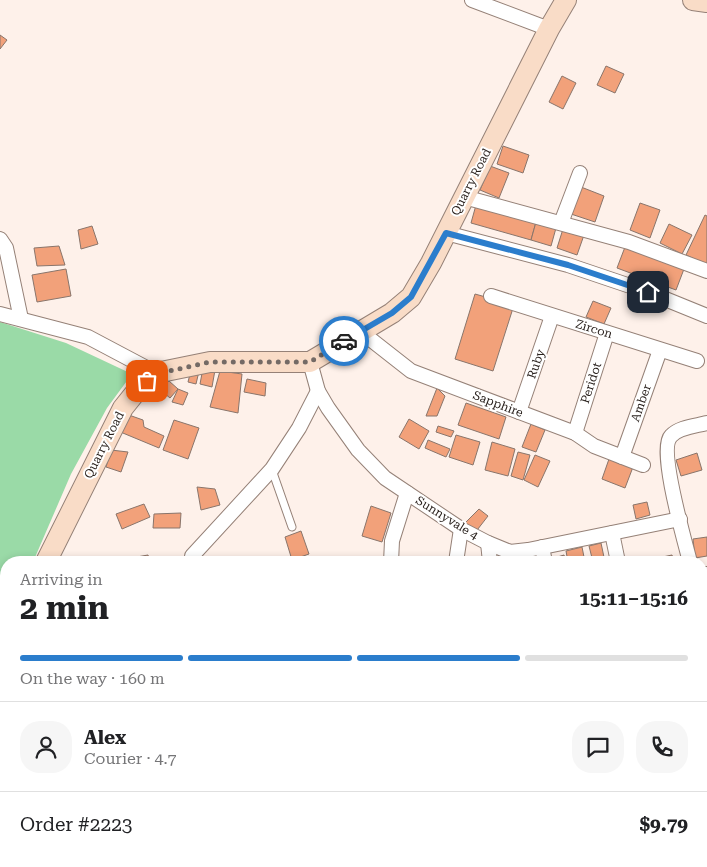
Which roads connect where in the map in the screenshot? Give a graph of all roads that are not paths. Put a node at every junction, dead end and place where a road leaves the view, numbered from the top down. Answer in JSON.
{"nodes":[{"id":1,"x":472,"y":0,"type":"edge"},
{"id":2,"x":566,"y":0,"type":"edge"},
{"id":3,"x":693,"y":0,"type":"edge"},
{"id":4,"x":707,"y":2,"type":"edge"},
{"id":5,"x":549,"y":29,"type":"junction"},
{"id":6,"x":580,"y":173,"type":"dead end"},
{"id":7,"x":464,"y":197,"type":"junction"},
{"id":8,"x":561,"y":223,"type":"junction"},
{"id":9,"x":446,"y":233,"type":"junction"},
{"id":10,"x":0,"y":239,"type":"edge"},
{"id":11,"x":707,"y":271,"type":"edge"},
{"id":12,"x":492,"y":296,"type":"dead end"},
{"id":13,"x":0,"y":314,"type":"edge"},
{"id":14,"x":552,"y":316,"type":"junction"},
{"id":15,"x":707,"y":316,"type":"edge"},
{"id":16,"x":21,"y":319,"type":"junction"},
{"id":17,"x":360,"y":331,"type":"junction"},
{"id":18,"x":607,"y":333,"type":"junction"},
{"id":19,"x":660,"y":350,"type":"junction"},
{"id":20,"x":697,"y":361,"type":"dead end"},
{"id":21,"x":310,"y":362,"type":"junction"},
{"id":22,"x":156,"y":374,"type":"junction"},
{"id":23,"x":318,"y":392,"type":"junction"},
{"id":24,"x":519,"y":412,"type":"junction"},
{"id":25,"x":707,"y":423,"type":"edge"},
{"id":26,"x":575,"y":433,"type":"junction"},
{"id":27,"x":622,"y":457,"type":"junction"},
{"id":28,"x":644,"y":464,"type":"dead end"},
{"id":29,"x":272,"y":469,"type":"junction"},
{"id":30,"x":407,"y":493,"type":"junction"},
{"id":31,"x":680,"y":519,"type":"junction"},
{"id":32,"x":292,"y":527,"type":"dead end"},
{"id":33,"x":461,"y":529,"type":"junction"},
{"id":34,"x":612,"y":533,"type":"junction"},
{"id":35,"x":488,"y":543,"type":"junction"},
{"id":36,"x":542,"y":547,"type":"junction"},
{"id":37,"x":49,"y":556,"type":"edge"},
{"id":38,"x":192,"y":556,"type":"edge"},
{"id":39,"x":391,"y":556,"type":"edge"},
{"id":40,"x":457,"y":556,"type":"edge"},
{"id":41,"x":489,"y":556,"type":"edge"},
{"id":42,"x":544,"y":556,"type":"edge"},
{"id":43,"x":617,"y":556,"type":"edge"},
{"id":44,"x":689,"y":556,"type":"edge"}],
"edges":[{"from":1,"to":5,"type":"street"},
{"from":2,"to":5,"type":"street","name":"Quarry Road"},
{"from":3,"to":4,"type":"street"},
{"from":5,"to":7,"type":"street","name":"Quarry Road"},
{"from":6,"to":8,"type":"street"},
{"from":7,"to":8,"type":"street"},
{"from":7,"to":9,"type":"street","name":"Quarry Road"},
{"from":8,"to":11,"type":"street"},
{"from":9,"to":15,"type":"street"},
{"from":9,"to":17,"type":"street","name":"Quarry Road"},
{"from":10,"to":16,"type":"street"},
{"from":12,"to":14,"type":"street","name":"Zircon"},
{"from":13,"to":16,"type":"street"},
{"from":14,"to":18,"type":"street","name":"Zircon"},
{"from":14,"to":24,"type":"street","name":"Ruby"},
{"from":16,"to":22,"type":"street"},
{"from":17,"to":21,"type":"street","name":"Quarry Road"},
{"from":17,"to":24,"type":"street","name":"Sapphire"},
{"from":18,"to":19,"type":"street","name":"Zircon"},
{"from":18,"to":26,"type":"street","name":"Peridot"},
{"from":19,"to":20,"type":"street","name":"Zircon"},
{"from":19,"to":27,"type":"street","name":"Amber"},
{"from":21,"to":22,"type":"street","name":"Quarry Road"},
{"from":21,"to":23,"type":"street","name":"Sunnyvale 4"},
{"from":22,"to":37,"type":"street","name":"Quarry Road"},
{"from":23,"to":29,"type":"street"},
{"from":23,"to":30,"type":"street","name":"Sunnyvale 4"},
{"from":24,"to":26,"type":"street","name":"Sapphire"},
{"from":25,"to":31,"type":"street"},
{"from":26,"to":27,"type":"street","name":"Sapphire"},
{"from":27,"to":28,"type":"street","name":"Sapphire"},
{"from":29,"to":32,"type":"lane"},
{"from":29,"to":38,"type":"street"},
{"from":30,"to":33,"type":"street","name":"Sunnyvale 4"},
{"from":30,"to":39,"type":"street"},
{"from":31,"to":34,"type":"street","name":"Sunnyvale 4"},
{"from":31,"to":44,"type":"street"},
{"from":33,"to":35,"type":"street","name":"Sunnyvale 4"},
{"from":33,"to":40,"type":"street"},
{"from":34,"to":36,"type":"street","name":"Sunnyvale 4"},
{"from":34,"to":43,"type":"street"},
{"from":35,"to":36,"type":"street","name":"Sunnyvale 4"},
{"from":35,"to":41,"type":"street"},
{"from":36,"to":42,"type":"street"}]}
